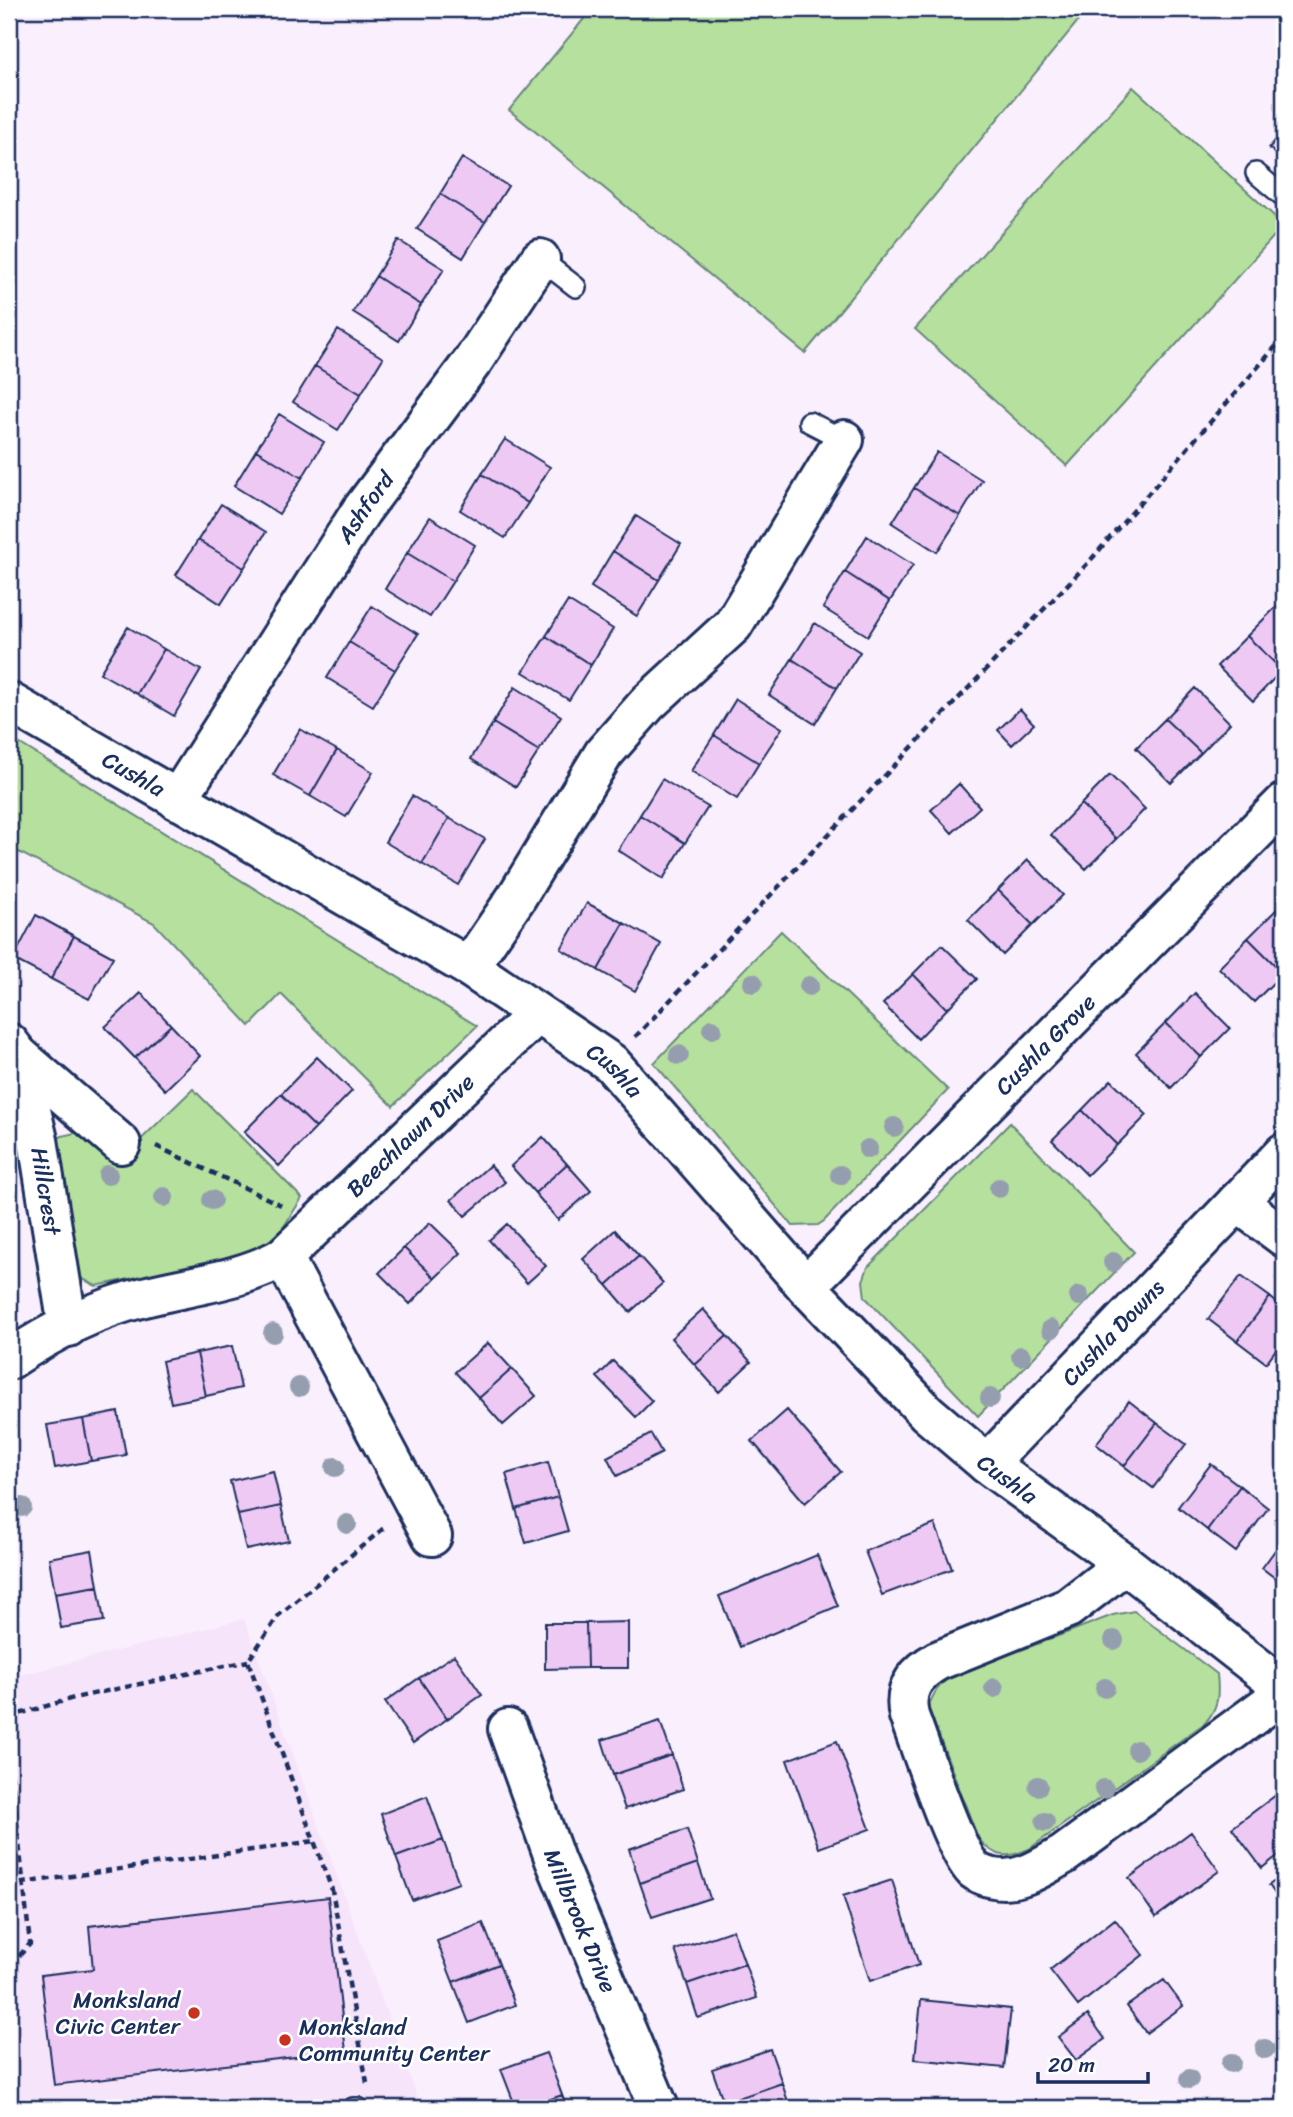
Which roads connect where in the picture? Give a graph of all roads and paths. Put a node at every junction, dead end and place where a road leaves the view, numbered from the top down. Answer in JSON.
{"nodes":[{"id":1,"x":1256,"y":173,"type":"dead end"},
{"id":2,"x":1284,"y":197,"type":"edge"},
{"id":3,"x":540,"y":259,"type":"joint"},
{"id":4,"x":576,"y":287,"type":"dead end"},
{"id":5,"x":1284,"y":337,"type":"edge"},
{"id":6,"x":809,"y":422,"type":"dead end"},
{"id":7,"x":844,"y":440,"type":"joint"},
{"id":8,"x":9,"y":702,"type":"edge"},
{"id":9,"x":177,"y":800,"type":"junction"},
{"id":10,"x":1284,"y":803,"type":"edge"},
{"id":11,"x":469,"y":967,"type":"junction"},
{"id":12,"x":537,"y":1014,"type":"junction"},
{"id":13,"x":14,"y":1049,"type":"edge"},
{"id":14,"x":611,"y":1063,"type":"junction"},
{"id":15,"x":121,"y":1144,"type":"joint"},
{"id":16,"x":1284,"y":1153,"type":"edge"},
{"id":17,"x":1237,"y":1202,"type":"junction"},
{"id":18,"x":320,"y":1223,"type":"junction"},
{"id":19,"x":1284,"y":1237,"type":"edge"},
{"id":20,"x":283,"y":1257,"type":"junction"},
{"id":21,"x":806,"y":1286,"type":"junction"},
{"id":22,"x":68,"y":1327,"type":"junction"},
{"id":23,"x":9,"y":1360,"type":"edge"},
{"id":24,"x":988,"y":1464,"type":"junction"},
{"id":25,"x":424,"y":1520,"type":"joint"},
{"id":26,"x":1125,"y":1564,"type":"junction"},
{"id":27,"x":248,"y":1661,"type":"junction"},
{"id":28,"x":1284,"y":1691,"type":"edge"},
{"id":29,"x":9,"y":1717,"type":"edge"},
{"id":30,"x":511,"y":1728,"type":"dead end"},
{"id":31,"x":9,"y":1750,"type":"edge"},
{"id":32,"x":314,"y":1841,"type":"junction"},
{"id":33,"x":23,"y":1883,"type":"junction"},
{"id":34,"x":9,"y":1885,"type":"edge"},
{"id":35,"x":9,"y":1967,"type":"edge"},
{"id":36,"x":353,"y":2108,"type":"edge"},
{"id":37,"x":358,"y":2108,"type":"edge"},
{"id":38,"x":659,"y":2108,"type":"edge"}],
"edges":[{"from":1,"to":2,"type":"lane"},
{"from":3,"to":4,"type":"lane","name":"Ashford"},
{"from":3,"to":9,"type":"street","name":"Ashford"},
{"from":5,"to":14,"type":"path"},
{"from":6,"to":7,"type":"lane"},
{"from":7,"to":11,"type":"street"},
{"from":8,"to":9,"type":"street","name":"Cushla"},
{"from":9,"to":11,"type":"street","name":"Cushla"},
{"from":10,"to":21,"type":"street","name":"Cushla Grove"},
{"from":11,"to":12,"type":"street","name":"Cushla"},
{"from":12,"to":14,"type":"street","name":"Cushla"},
{"from":12,"to":18,"type":"street","name":"Beechlawn Drive"},
{"from":13,"to":15,"type":"street","name":"Hillcrest"},
{"from":13,"to":22,"type":"street","name":"Hillcrest"},
{"from":14,"to":21,"type":"street","name":"Cushla"},
{"from":15,"to":18,"type":"path"},
{"from":16,"to":17,"type":"street","name":"Cushla Downs"},
{"from":17,"to":19,"type":"street"},
{"from":17,"to":24,"type":"street","name":"Cushla Downs"},
{"from":18,"to":20,"type":"street","name":"Beechlawn Drive"},
{"from":20,"to":22,"type":"street","name":"Beechlawn Drive"},
{"from":20,"to":25,"type":"street"},
{"from":21,"to":24,"type":"street","name":"Cushla"},
{"from":22,"to":23,"type":"street","name":"Beechlawn Drive"},
{"from":24,"to":26,"type":"street","name":"Cushla"},
{"from":25,"to":27,"type":"path"},
{"from":26,"to":28,"type":"street","name":"Cushla"},
{"from":26,"to":28,"type":"street","name":"Cushla"},
{"from":27,"to":29,"type":"path"},
{"from":27,"to":32,"type":"path"},
{"from":30,"to":38,"type":"street","name":"Millbrook Drive"},
{"from":31,"to":33,"type":"path"},
{"from":32,"to":33,"type":"path"},
{"from":32,"to":37,"type":"path"},
{"from":33,"to":34,"type":"path"},
{"from":33,"to":35,"type":"path"},
{"from":36,"to":37,"type":"lane"}]}
